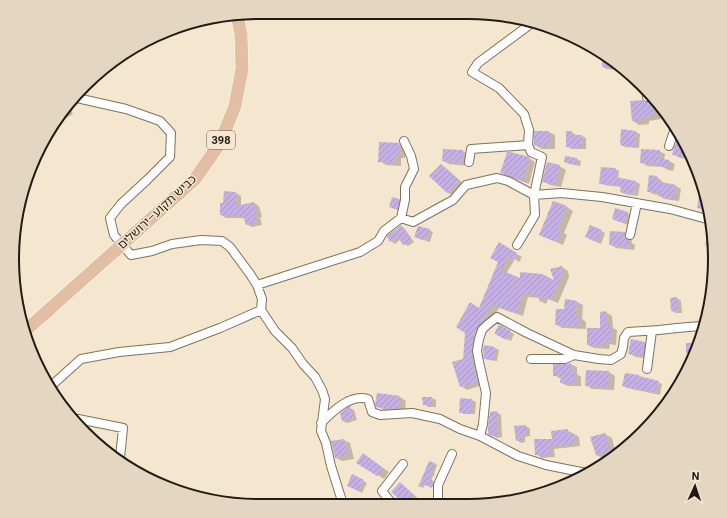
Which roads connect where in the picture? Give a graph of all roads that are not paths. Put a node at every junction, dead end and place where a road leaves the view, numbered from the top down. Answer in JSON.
{"nodes":[{"id":1,"x":238,"y":20,"type":"edge"},
{"id":2,"x":527,"y":26,"type":"edge"},
{"id":3,"x":82,"y":98,"type":"edge"},
{"id":4,"x":673,"y":134,"type":"edge"},
{"id":5,"x":404,"y":141,"type":"dead end"},
{"id":6,"x":528,"y":145,"type":"junction"},
{"id":7,"x":669,"y":146,"type":"dead end"},
{"id":8,"x":469,"y":162,"type":"dead end"},
{"id":9,"x":534,"y":195,"type":"junction"},
{"id":10,"x":637,"y":203,"type":"junction"},
{"id":11,"x":401,"y":218,"type":"junction"},
{"id":12,"x":704,"y":218,"type":"edge"},
{"id":13,"x":630,"y":235,"type":"dead end"},
{"id":14,"x":517,"y":245,"type":"dead end"},
{"id":15,"x":257,"y":285,"type":"junction"},
{"id":16,"x":262,"y":310,"type":"junction"},
{"id":17,"x":698,"y":326,"type":"edge"},
{"id":18,"x":29,"y":328,"type":"edge"},
{"id":19,"x":652,"y":331,"type":"junction"},
{"id":20,"x":574,"y":355,"type":"junction"},
{"id":21,"x":531,"y":359,"type":"dead end"},
{"id":22,"x":647,"y":368,"type":"dead end"},
{"id":23,"x":54,"y":384,"type":"edge"},
{"id":24,"x":81,"y":420,"type":"edge"},
{"id":25,"x":322,"y":423,"type":"junction"},
{"id":26,"x":480,"y":436,"type":"junction"},
{"id":27,"x":452,"y":454,"type":"dead end"},
{"id":28,"x":120,"y":455,"type":"edge"},
{"id":29,"x":402,"y":464,"type":"dead end"},
{"id":30,"x":579,"y":472,"type":"edge"},
{"id":31,"x":341,"y":499,"type":"edge"},
{"id":32,"x":389,"y":499,"type":"edge"},
{"id":33,"x":438,"y":499,"type":"edge"}],
"edges":[{"from":1,"to":18,"type":"main road","name":"כביש תקוע–ירושלים","number":"398","bridge":true},
{"from":2,"to":6,"type":"street"},
{"from":3,"to":15,"type":"street"},
{"from":4,"to":7,"type":"street"},
{"from":5,"to":11,"type":"street"},
{"from":6,"to":8,"type":"street"},
{"from":6,"to":9,"type":"street"},
{"from":9,"to":10,"type":"street"},
{"from":9,"to":11,"type":"street"},
{"from":9,"to":14,"type":"street"},
{"from":10,"to":12,"type":"street"},
{"from":10,"to":13,"type":"street"},
{"from":11,"to":15,"type":"street"},
{"from":15,"to":16,"type":"street"},
{"from":16,"to":23,"type":"street"},
{"from":16,"to":25,"type":"street"},
{"from":17,"to":19,"type":"street"},
{"from":19,"to":20,"type":"street"},
{"from":19,"to":22,"type":"street"},
{"from":20,"to":21,"type":"street"},
{"from":20,"to":26,"type":"street"},
{"from":24,"to":28,"type":"street"},
{"from":25,"to":26,"type":"street"},
{"from":25,"to":31,"type":"street"},
{"from":26,"to":30,"type":"street"},
{"from":27,"to":33,"type":"street"},
{"from":29,"to":32,"type":"street"}]}
